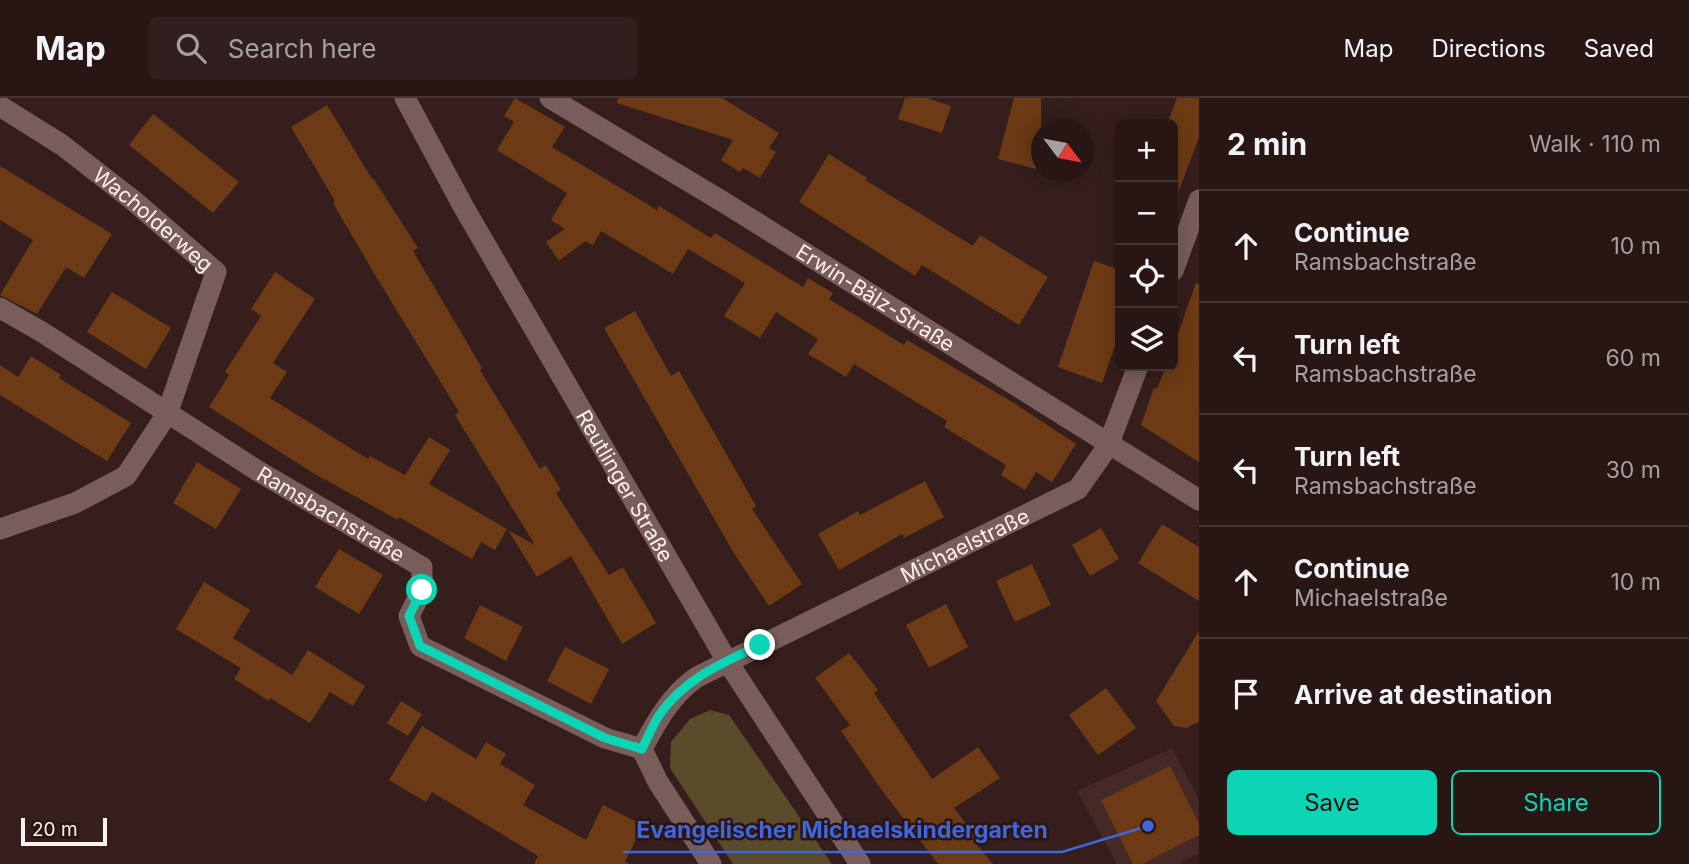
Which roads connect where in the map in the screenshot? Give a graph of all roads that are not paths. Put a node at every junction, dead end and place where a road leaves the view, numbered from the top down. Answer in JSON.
{"nodes":[{"id":1,"x":405,"y":98,"type":"edge"},
{"id":2,"x":550,"y":98,"type":"edge"},
{"id":3,"x":0,"y":106,"type":"edge"},
{"id":4,"x":1199,"y":200,"type":"edge"},
{"id":5,"x":1178,"y":257,"type":"edge"},
{"id":6,"x":0,"y":308,"type":"edge"},
{"id":7,"x":1136,"y":371,"type":"edge"},
{"id":8,"x":167,"y":414,"type":"junction"},
{"id":9,"x":1108,"y":446,"type":"junction"},
{"id":10,"x":1199,"y":500,"type":"edge"},
{"id":11,"x":0,"y":529,"type":"edge"},
{"id":12,"x":727,"y":662,"type":"junction"},
{"id":13,"x":642,"y":749,"type":"junction"},
{"id":14,"x":711,"y":864,"type":"edge"},
{"id":15,"x":860,"y":864,"type":"edge"}],
"edges":[{"from":1,"to":12,"type":"street","name":"Reutlinger Straße"},
{"from":2,"to":9,"type":"street","name":"Erwin-Bälz-Straße"},
{"from":3,"to":8,"type":"street","name":"Wacholderweg"},
{"from":4,"to":5,"type":"street"},
{"from":6,"to":8,"type":"street","name":"Ramsbachstraße"},
{"from":7,"to":9,"type":"street","name":"Michaelstraße"},
{"from":8,"to":11,"type":"street"},
{"from":8,"to":13,"type":"street","name":"Ramsbachstraße"},
{"from":9,"to":10,"type":"street","name":"Erwin-Bälz-Straße"},
{"from":9,"to":12,"type":"street","name":"Michaelstraße"},
{"from":12,"to":13,"type":"street"},
{"from":12,"to":15,"type":"street","name":"Reutlinger Straße"},
{"from":13,"to":14,"type":"street"}]}
